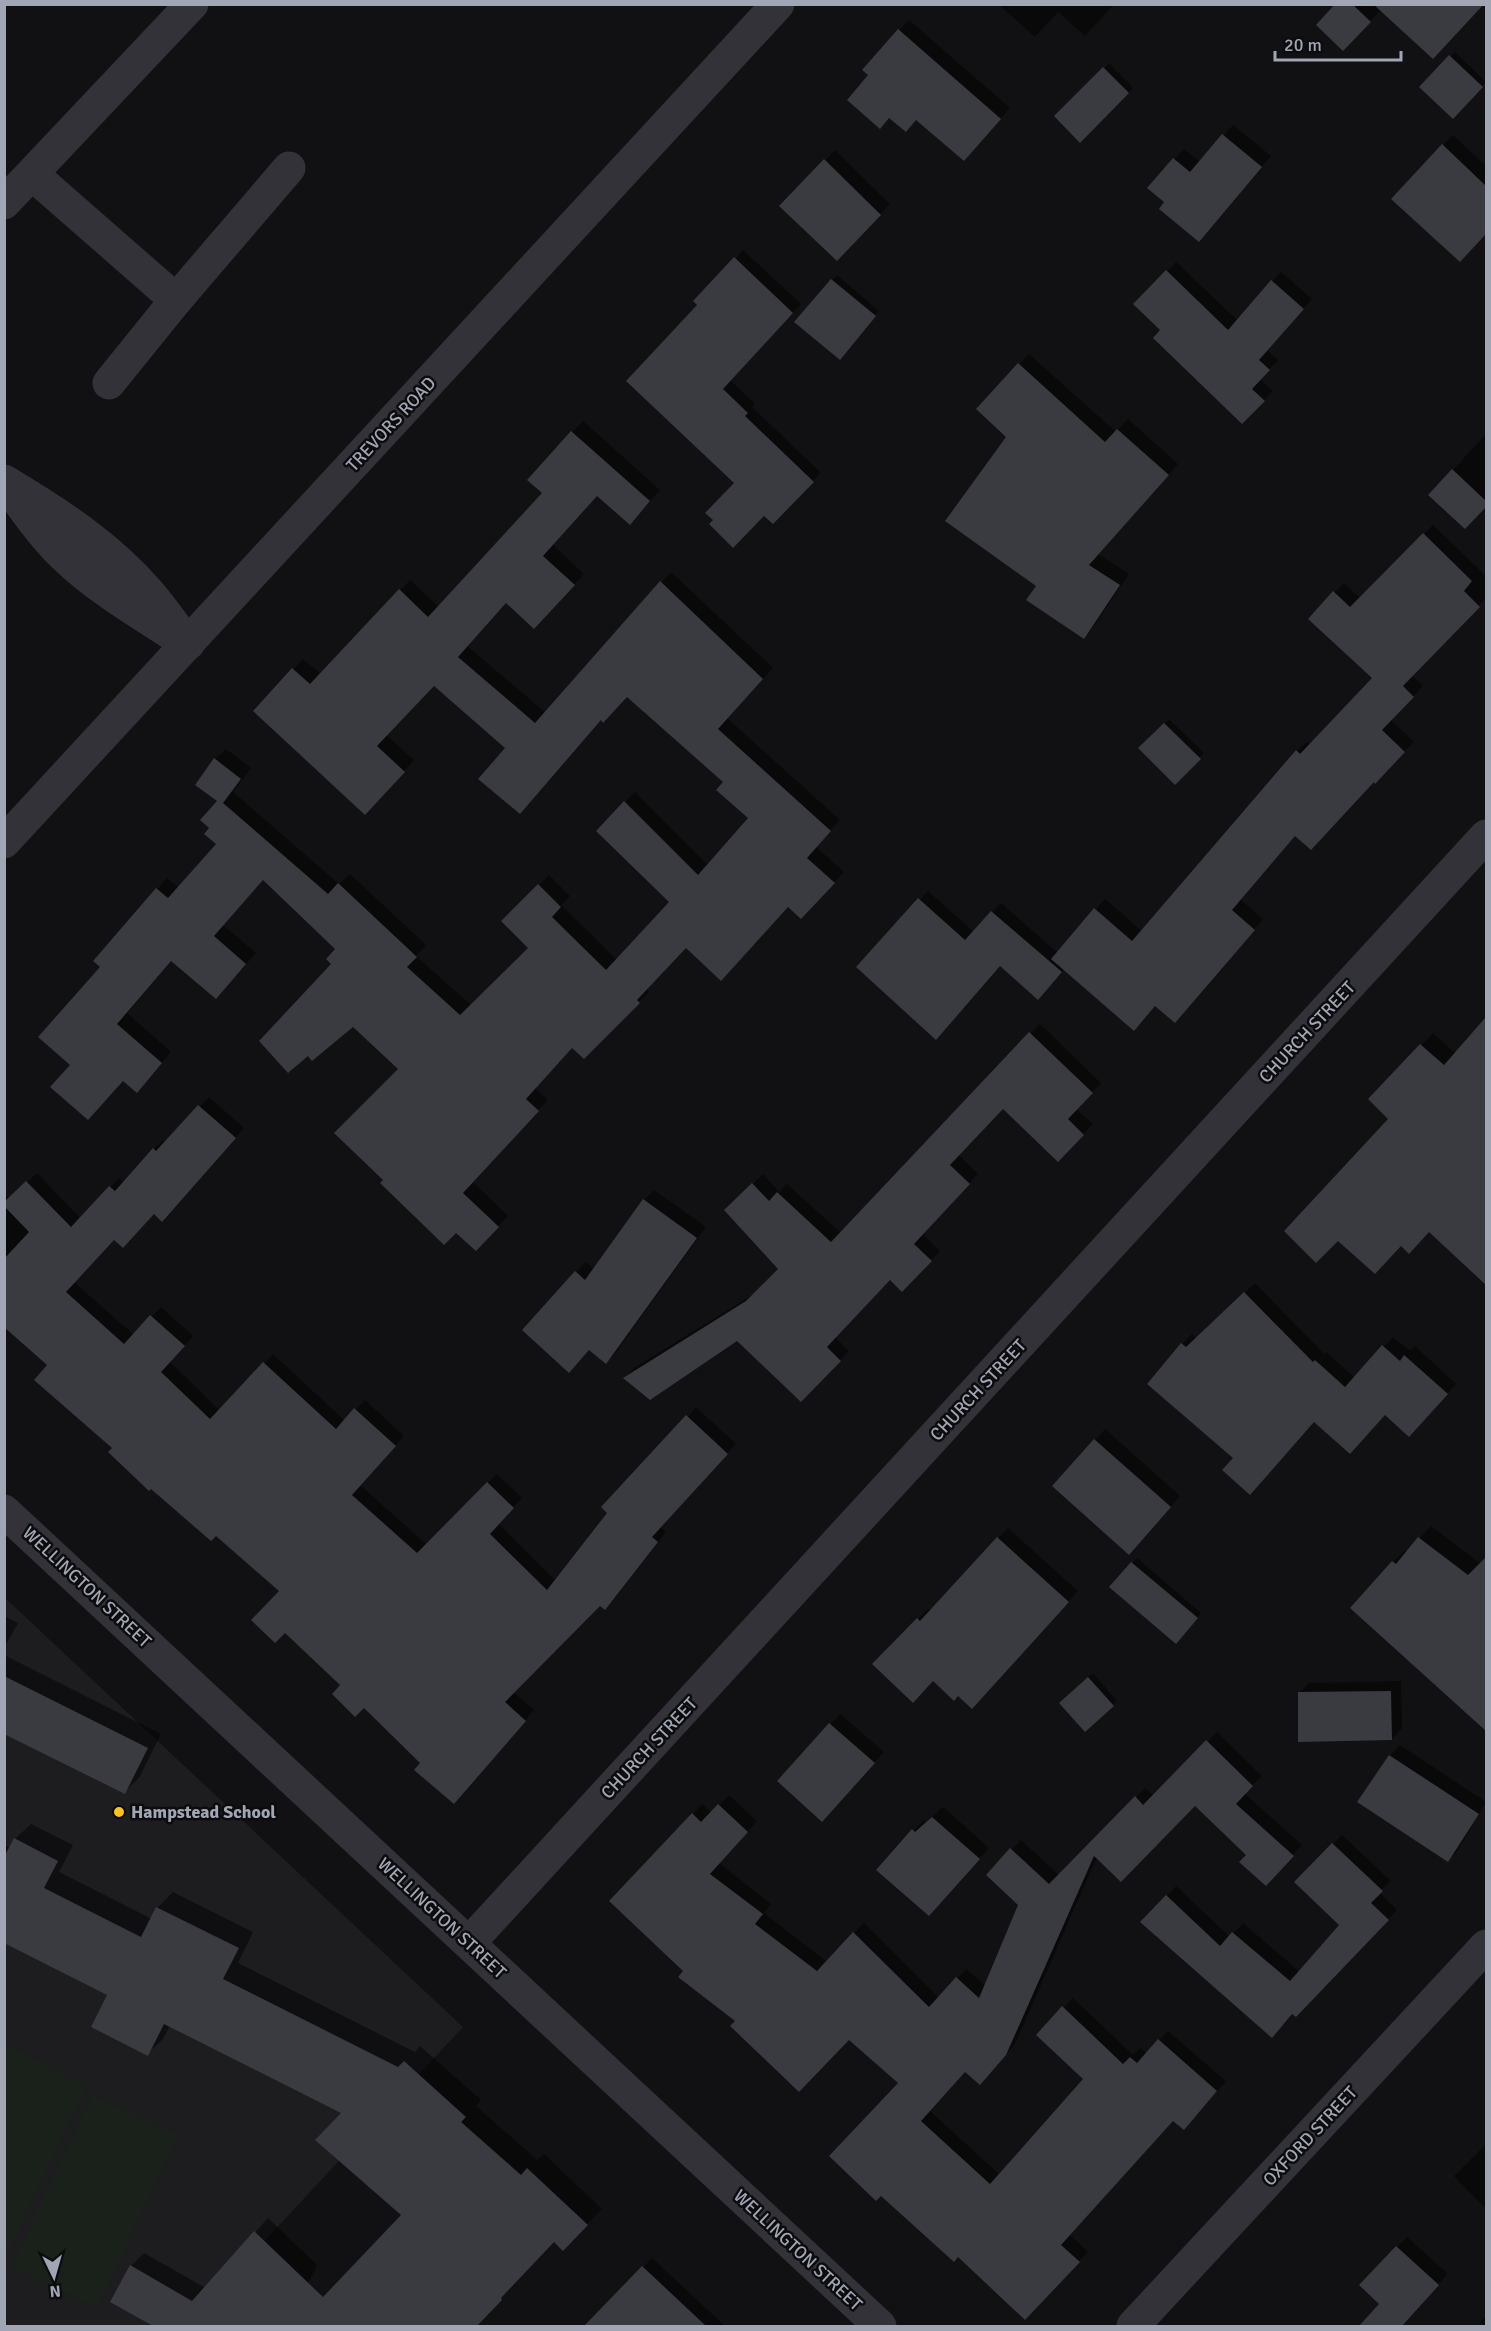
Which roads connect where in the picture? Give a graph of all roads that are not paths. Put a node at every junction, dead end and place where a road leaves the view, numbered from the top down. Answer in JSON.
{"nodes":[{"id":1,"x":192,"y":4,"type":"edge"},
{"id":2,"x":778,"y":4,"type":"edge"},
{"id":3,"x":289,"y":168,"type":"dead end"},
{"id":4,"x":32,"y":174,"type":"junction"},
{"id":5,"x":4,"y":203,"type":"edge"},
{"id":6,"x":176,"y":300,"type":"junction"},
{"id":7,"x":109,"y":383,"type":"dead end"},
{"id":8,"x":4,"y":481,"type":"edge"},
{"id":9,"x":188,"y":644,"type":"junction"},
{"id":10,"x":1486,"y":836,"type":"edge"},
{"id":11,"x":4,"y":842,"type":"edge"},
{"id":12,"x":4,"y":1510,"type":"edge"},
{"id":13,"x":469,"y":1943,"type":"junction"},
{"id":14,"x":1486,"y":1946,"type":"edge"},
{"id":15,"x":880,"y":2326,"type":"edge"},
{"id":16,"x":1133,"y":2326,"type":"edge"}],
"edges":[{"from":1,"to":4,"type":"street"},
{"from":2,"to":9,"type":"street","name":"TREVORS ROAD"},
{"from":3,"to":6,"type":"street"},
{"from":4,"to":5,"type":"street"},
{"from":4,"to":6,"type":"street"},
{"from":6,"to":7,"type":"street"},
{"from":8,"to":9,"type":"street"},
{"from":9,"to":11,"type":"street","name":"TREVORS ROAD"},
{"from":10,"to":13,"type":"street","name":"CHURCH STREET"},
{"from":12,"to":13,"type":"street","name":"WELLINGTON STREET"},
{"from":13,"to":15,"type":"street","name":"WELLINGTON STREET"},
{"from":14,"to":16,"type":"street","name":"OXFORD STREET"}]}
